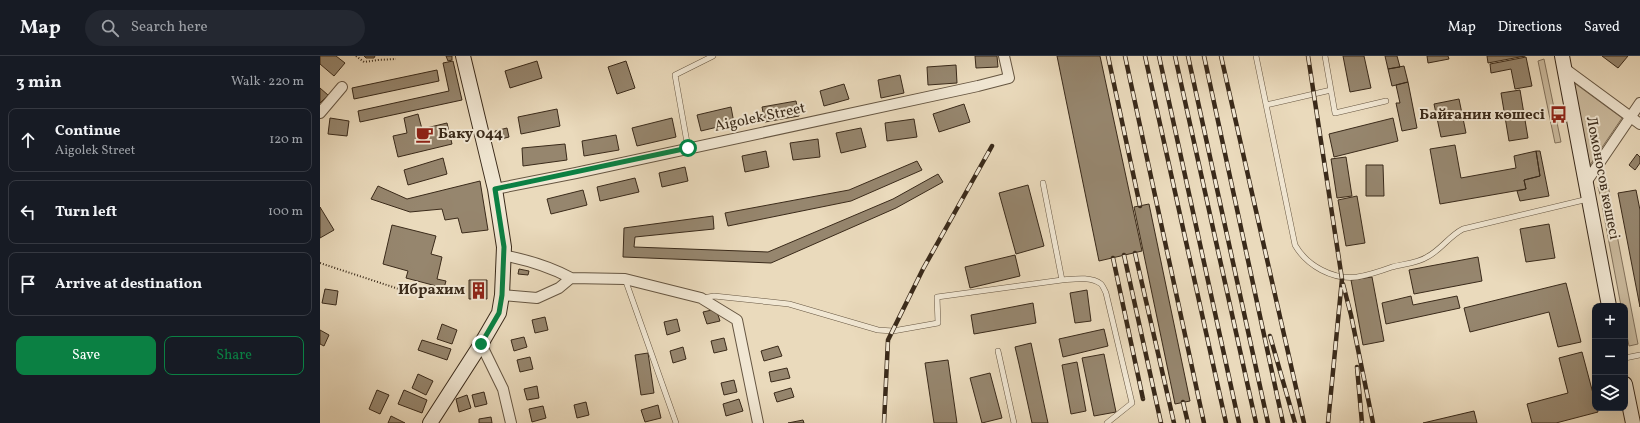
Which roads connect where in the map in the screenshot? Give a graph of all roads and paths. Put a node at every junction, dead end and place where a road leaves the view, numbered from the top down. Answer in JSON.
{"nodes":[{"id":1,"x":356,"y":56,"type":"edge"},
{"id":2,"x":463,"y":56,"type":"edge"},
{"id":3,"x":713,"y":56,"type":"edge"},
{"id":4,"x":1004,"y":56,"type":"edge"},
{"id":5,"x":1256,"y":56,"type":"edge"},
{"id":6,"x":1325,"y":56,"type":"edge"},
{"id":7,"x":396,"y":59,"type":"dead end"},
{"id":8,"x":1563,"y":62,"type":"edge"},
{"id":9,"x":342,"y":87,"type":"dead end"},
{"id":10,"x":1331,"y":90,"type":"junction"},
{"id":11,"x":1386,"y":100,"type":"dead end"},
{"id":12,"x":1640,"y":102,"type":"edge"},
{"id":13,"x":1266,"y":105,"type":"junction"},
{"id":14,"x":320,"y":113,"type":"edge"},
{"id":15,"x":1630,"y":117,"type":"junction"},
{"id":16,"x":1640,"y":124,"type":"edge"},
{"id":17,"x":688,"y":148,"type":"junction"},
{"id":18,"x":1043,"y":183,"type":"dead end"},
{"id":19,"x":1585,"y":184,"type":"junction"},
{"id":20,"x":495,"y":189,"type":"junction"},
{"id":21,"x":1588,"y":199,"type":"junction"},
{"id":22,"x":504,"y":255,"type":"junction"},
{"id":23,"x":320,"y":263,"type":"edge"},
{"id":24,"x":571,"y":278,"type":"junction"},
{"id":25,"x":625,"y":279,"type":"junction"},
{"id":26,"x":1062,"y":280,"type":"junction"},
{"id":27,"x":414,"y":294,"type":"dead end"},
{"id":28,"x":502,"y":295,"type":"junction"},
{"id":29,"x":701,"y":298,"type":"junction"},
{"id":30,"x":1609,"y":303,"type":"edge"},
{"id":31,"x":481,"y":344,"type":"junction"},
{"id":32,"x":998,"y":351,"type":"dead end"},
{"id":33,"x":1640,"y":355,"type":"edge"},
{"id":34,"x":1628,"y":357,"type":"edge"},
{"id":35,"x":1628,"y":399,"type":"edge"},
{"id":36,"x":430,"y":423,"type":"edge"},
{"id":37,"x":511,"y":423,"type":"edge"},
{"id":38,"x":676,"y":423,"type":"edge"},
{"id":39,"x":758,"y":423,"type":"edge"},
{"id":40,"x":1014,"y":423,"type":"edge"},
{"id":41,"x":1107,"y":423,"type":"edge"},
{"id":42,"x":1633,"y":423,"type":"edge"}],
"edges":[{"from":1,"to":7,"type":"path"},
{"from":2,"to":20,"type":"street"},
{"from":3,"to":17,"type":"lane"},
{"from":4,"to":17,"type":"street","name":"Aigolek Street"},
{"from":5,"to":13,"type":"lane"},
{"from":6,"to":10,"type":"lane"},
{"from":8,"to":15,"type":"street"},
{"from":8,"to":19,"type":"street","name":"Ломоносов көшесі"},
{"from":9,"to":14,"type":"street"},
{"from":10,"to":11,"type":"lane"},
{"from":10,"to":13,"type":"lane"},
{"from":12,"to":15,"type":"street"},
{"from":13,"to":21,"type":"lane"},
{"from":15,"to":16,"type":"street"},
{"from":15,"to":19,"type":"street"},
{"from":17,"to":20,"type":"street","name":"Aigolek Street"},
{"from":18,"to":26,"type":"lane"},
{"from":19,"to":21,"type":"street","name":"Ломоносов көшесі"},
{"from":20,"to":22,"type":"street"},
{"from":21,"to":30,"type":"street","name":"Ломоносов көшесі"},
{"from":22,"to":24,"type":"street"},
{"from":22,"to":28,"type":"street"},
{"from":23,"to":27,"type":"path"},
{"from":24,"to":25,"type":"street"},
{"from":24,"to":28,"type":"street"},
{"from":25,"to":29,"type":"street"},
{"from":25,"to":38,"type":"lane"},
{"from":26,"to":29,"type":"lane"},
{"from":26,"to":41,"type":"lane"},
{"from":28,"to":31,"type":"street"},
{"from":29,"to":39,"type":"street"},
{"from":31,"to":36,"type":"street"},
{"from":31,"to":37,"type":"street"},
{"from":32,"to":40,"type":"lane"},
{"from":33,"to":34,"type":"lane"},
{"from":35,"to":42,"type":"street"}]}
